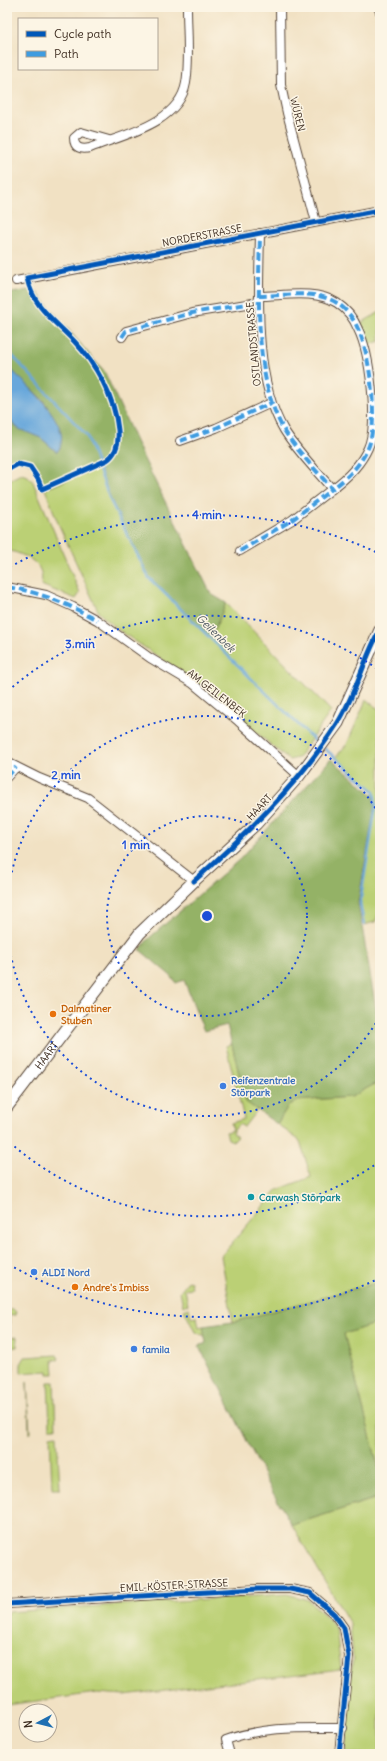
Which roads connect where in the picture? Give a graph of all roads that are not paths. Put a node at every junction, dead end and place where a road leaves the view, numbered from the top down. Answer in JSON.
{"nodes":[{"id":1,"x":187,"y":7,"type":"edge"},
{"id":2,"x":280,"y":7,"type":"edge"},
{"id":3,"x":378,"y":7,"type":"edge"},
{"id":4,"x":380,"y":12,"type":"edge"},
{"id":5,"x":109,"y":140,"type":"dead end"},
{"id":6,"x":380,"y":210,"type":"edge"},
{"id":7,"x":316,"y":222,"type":"junction"},
{"id":8,"x":260,"y":233,"type":"junction"},
{"id":9,"x":16,"y":281,"type":"dead end"},
{"id":10,"x":259,"y":299,"type":"junction"},
{"id":11,"x":122,"y":337,"type":"dead end"},
{"id":12,"x":271,"y":402,"type":"junction"},
{"id":13,"x":180,"y":441,"type":"dead end"},
{"id":14,"x":332,"y":489,"type":"junction"},
{"id":15,"x":240,"y":551,"type":"dead end"},
{"id":16,"x":7,"y":587,"type":"edge"},
{"id":17,"x":380,"y":630,"type":"edge"},
{"id":18,"x":7,"y":762,"type":"edge"},
{"id":19,"x":16,"y":767,"type":"junction"},
{"id":20,"x":299,"y":776,"type":"junction"},
{"id":21,"x":7,"y":777,"type":"edge"},
{"id":22,"x":194,"y":881,"type":"junction"},
{"id":23,"x":7,"y":1107,"type":"edge"},
{"id":24,"x":7,"y":1604,"type":"edge"},
{"id":25,"x":343,"y":1728,"type":"junction"},
{"id":26,"x":230,"y":1754,"type":"edge"},
{"id":27,"x":339,"y":1754,"type":"edge"}],
"edges":[{"from":1,"to":5,"type":"street"},
{"from":2,"to":7,"type":"street","name":"WÜREN"},
{"from":3,"to":4,"type":"street"},
{"from":6,"to":7,"type":"street","name":"NORDERSTRASSE"},
{"from":7,"to":8,"type":"street","name":"NORDERSTRASSE"},
{"from":8,"to":9,"type":"street","name":"NORDERSTRASSE"},
{"from":8,"to":10,"type":"street","name":"OSTLANDSTRASSE"},
{"from":10,"to":11,"type":"street"},
{"from":10,"to":12,"type":"street","name":"OSTLANDSTRASSE"},
{"from":10,"to":14,"type":"street"},
{"from":12,"to":13,"type":"street"},
{"from":12,"to":14,"type":"street","name":"OSTLANDSTRASSE"},
{"from":14,"to":15,"type":"street"},
{"from":16,"to":20,"type":"street","name":"AM GEILENBEK"},
{"from":17,"to":20,"type":"main road","name":"HAART"},
{"from":18,"to":19,"type":"street"},
{"from":19,"to":21,"type":"street"},
{"from":19,"to":22,"type":"street"},
{"from":20,"to":22,"type":"main road","name":"HAART"},
{"from":22,"to":23,"type":"main road","name":"HAART"},
{"from":24,"to":25,"type":"street","name":"EMIL-KÖSTER-STRASSE"},
{"from":25,"to":26,"type":"street"},
{"from":25,"to":27,"type":"street","name":"EMIL-KÖSTER-STRASSE"}]}
